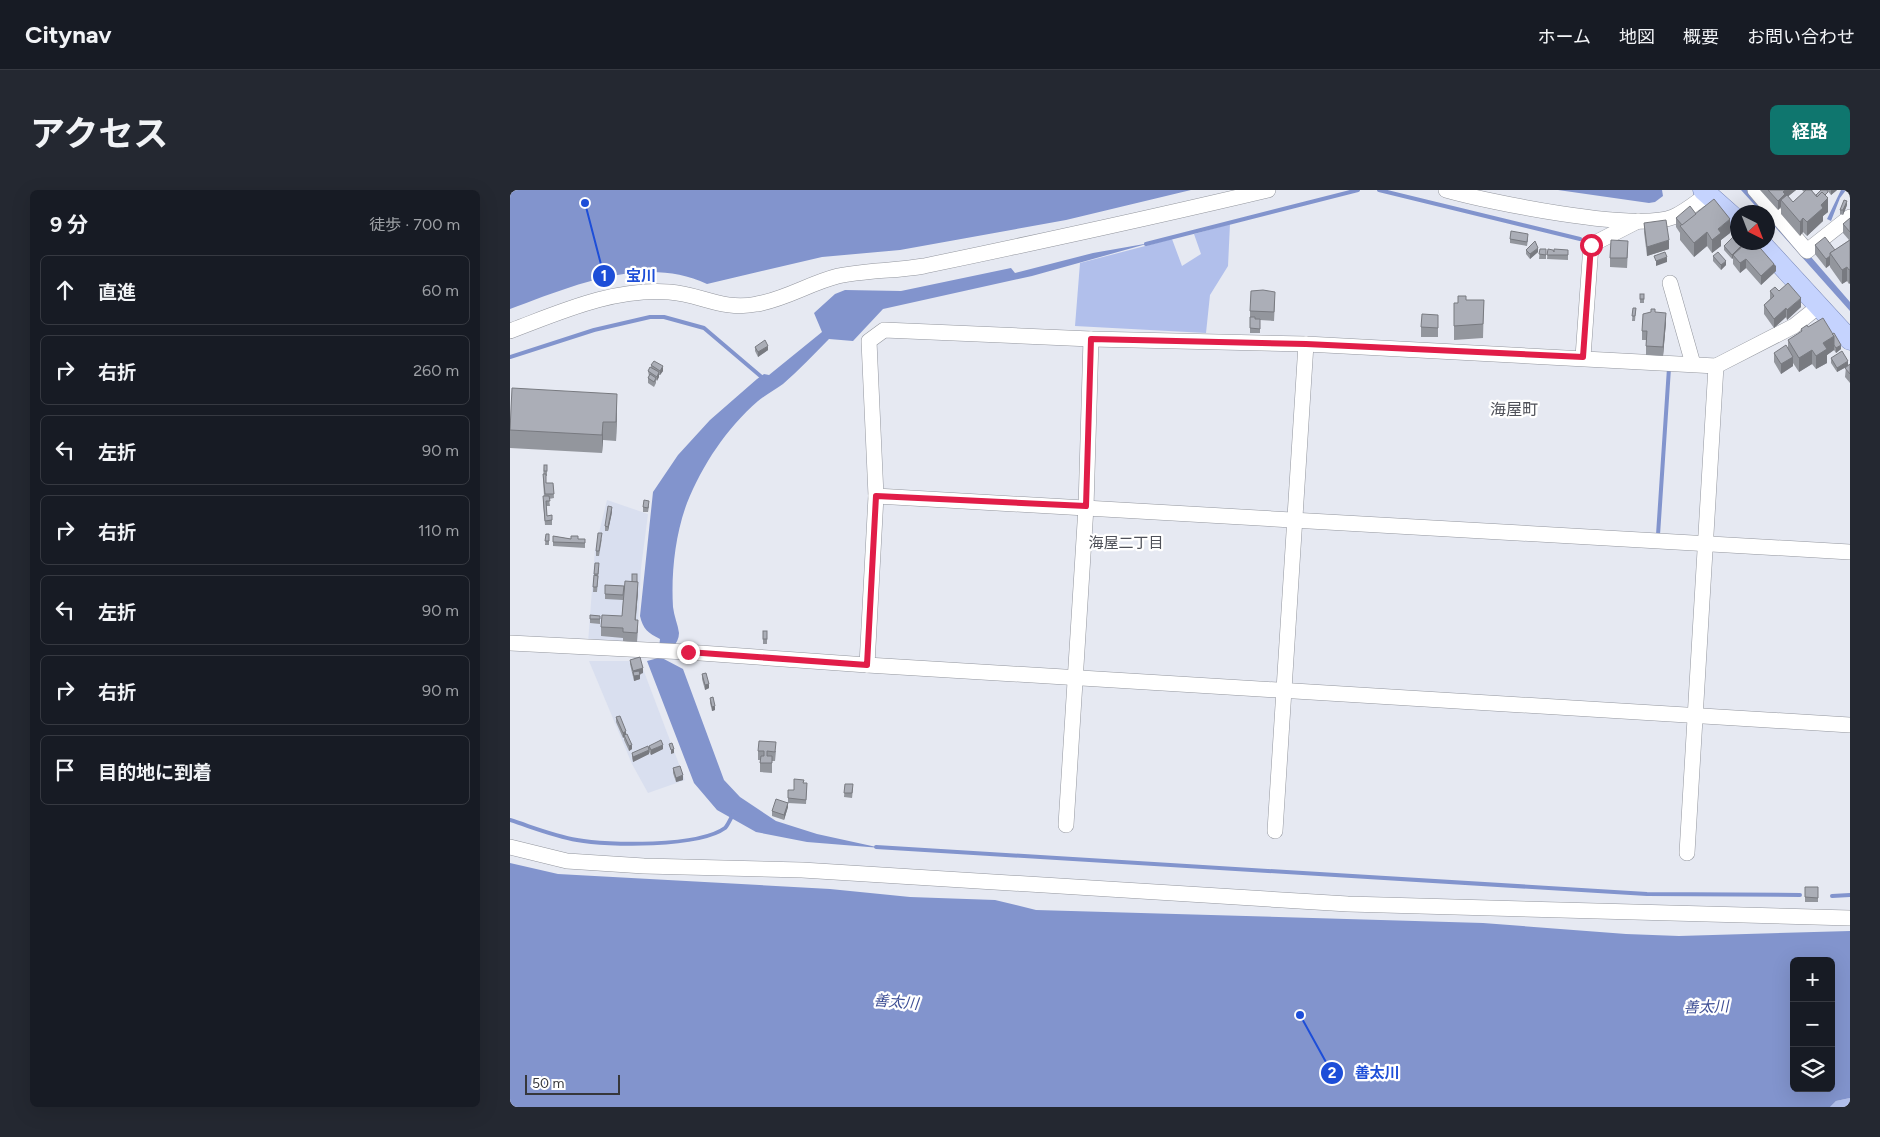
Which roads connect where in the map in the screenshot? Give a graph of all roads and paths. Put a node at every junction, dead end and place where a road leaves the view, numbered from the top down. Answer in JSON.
{"nodes":[{"id":1,"x":1268,"y":190,"type":"edge"},
{"id":2,"x":1446,"y":190,"type":"edge"},
{"id":3,"x":1754,"y":190,"type":"edge"},
{"id":4,"x":1706,"y":192,"type":"edge"},
{"id":5,"x":1730,"y":214,"type":"edge"},
{"id":6,"x":1850,"y":217,"type":"edge"},
{"id":7,"x":1638,"y":221,"type":"junction"},
{"id":8,"x":1767,"y":250,"type":"edge"},
{"id":9,"x":1670,"y":283,"type":"dead end"},
{"id":10,"x":1819,"y":306,"type":"junction"},
{"id":11,"x":510,"y":330,"type":"edge"},
{"id":12,"x":1091,"y":339,"type":"junction"},
{"id":13,"x":1850,"y":340,"type":"edge"},
{"id":14,"x":1306,"y":344,"type":"junction"},
{"id":15,"x":1583,"y":357,"type":"junction"},
{"id":16,"x":1693,"y":364,"type":"junction"},
{"id":17,"x":1716,"y":366,"type":"junction"},
{"id":18,"x":876,"y":496,"type":"junction"},
{"id":19,"x":1086,"y":506,"type":"junction"},
{"id":20,"x":1295,"y":518,"type":"junction"},
{"id":21,"x":1704,"y":543,"type":"junction"},
{"id":22,"x":1850,"y":552,"type":"edge"},
{"id":23,"x":510,"y":643,"type":"edge"},
{"id":24,"x":867,"y":665,"type":"junction"},
{"id":25,"x":1076,"y":677,"type":"junction"},
{"id":26,"x":1284,"y":691,"type":"junction"},
{"id":27,"x":1694,"y":715,"type":"junction"},
{"id":28,"x":1850,"y":725,"type":"edge"},
{"id":29,"x":1066,"y":825,"type":"dead end"},
{"id":30,"x":1275,"y":831,"type":"dead end"},
{"id":31,"x":510,"y":847,"type":"edge"},
{"id":32,"x":1688,"y":853,"type":"dead end"},
{"id":33,"x":1850,"y":918,"type":"edge"}],
"edges":[{"from":1,"to":11,"type":"street"},
{"from":2,"to":7,"type":"street"},
{"from":3,"to":6,"type":"street"},
{"from":4,"to":5,"type":"main road"},
{"from":4,"to":7,"type":"street"},
{"from":7,"to":15,"type":"street"},
{"from":8,"to":10,"type":"main road"},
{"from":9,"to":16,"type":"street"},
{"from":10,"to":13,"type":"main road"},
{"from":10,"to":17,"type":"street"},
{"from":12,"to":14,"type":"street"},
{"from":12,"to":18,"type":"street"},
{"from":12,"to":19,"type":"street"},
{"from":14,"to":15,"type":"street"},
{"from":14,"to":20,"type":"street"},
{"from":15,"to":16,"type":"street"},
{"from":16,"to":17,"type":"street"},
{"from":17,"to":21,"type":"street"},
{"from":18,"to":19,"type":"street"},
{"from":18,"to":24,"type":"street"},
{"from":19,"to":20,"type":"street"},
{"from":19,"to":25,"type":"street"},
{"from":20,"to":21,"type":"street"},
{"from":20,"to":26,"type":"street"},
{"from":21,"to":22,"type":"street"},
{"from":21,"to":27,"type":"street"},
{"from":23,"to":24,"type":"street"},
{"from":24,"to":25,"type":"street"},
{"from":25,"to":26,"type":"street"},
{"from":25,"to":29,"type":"street"},
{"from":26,"to":27,"type":"street"},
{"from":26,"to":30,"type":"street"},
{"from":27,"to":28,"type":"street"},
{"from":27,"to":32,"type":"street"},
{"from":31,"to":33,"type":"street"}]}
